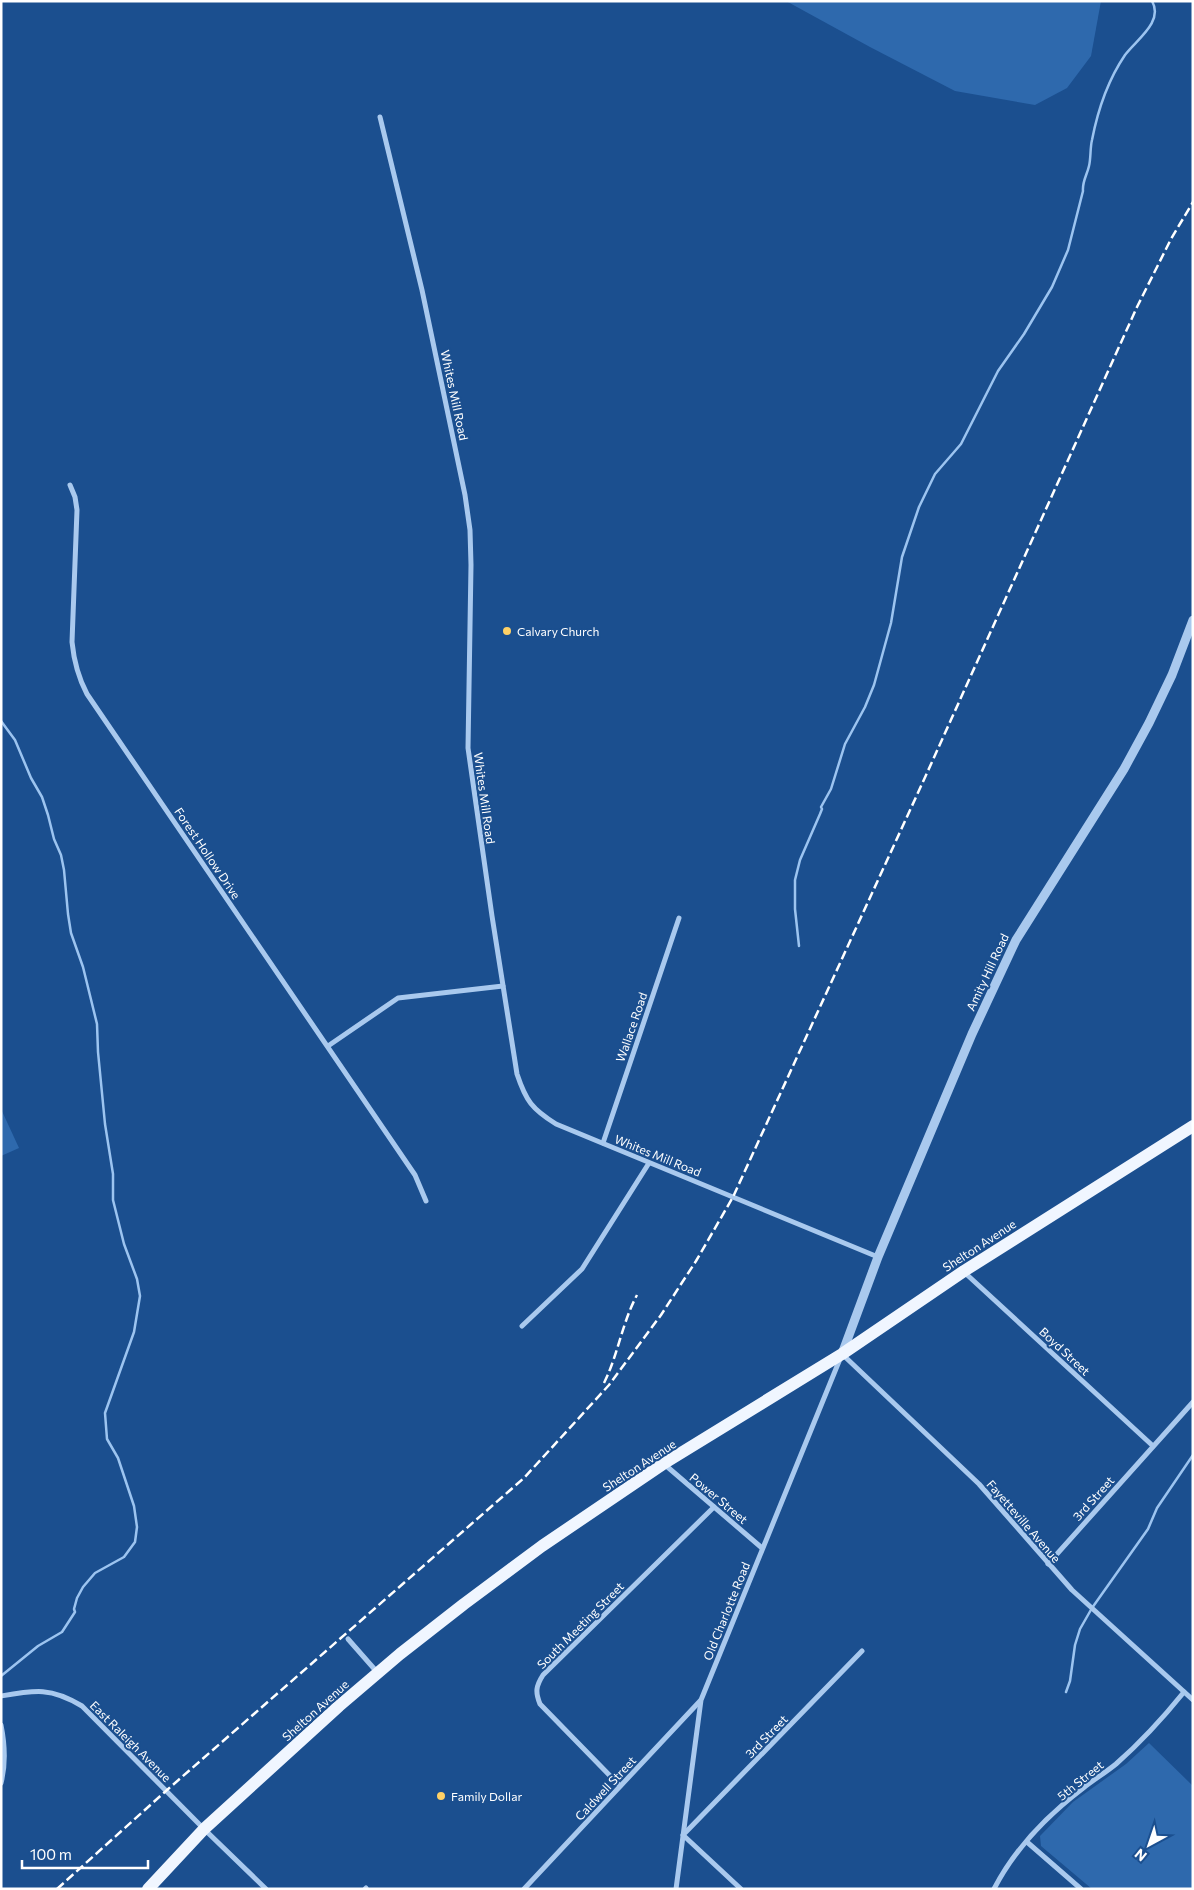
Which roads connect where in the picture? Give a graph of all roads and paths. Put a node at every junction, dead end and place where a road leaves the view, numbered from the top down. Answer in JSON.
{"nodes":[{"id":1,"x":380,"y":117,"type":"dead end"},
{"id":2,"x":70,"y":485,"type":"dead end"},
{"id":3,"x":1192,"y":624,"type":"edge"},
{"id":4,"x":679,"y":918,"type":"dead end"},
{"id":5,"x":503,"y":986,"type":"junction"},
{"id":6,"x":328,"y":1046,"type":"junction"},
{"id":7,"x":1193,"y":1126,"type":"edge"},
{"id":8,"x":602,"y":1143,"type":"junction"},
{"id":9,"x":650,"y":1163,"type":"junction"},
{"id":10,"x":426,"y":1201,"type":"dead end"},
{"id":11,"x":878,"y":1257,"type":"junction"},
{"id":12,"x":964,"y":1271,"type":"junction"},
{"id":13,"x":522,"y":1326,"type":"dead end"},
{"id":14,"x":842,"y":1354,"type":"junction"},
{"id":15,"x":1193,"y":1402,"type":"edge"},
{"id":16,"x":1153,"y":1446,"type":"junction"},
{"id":17,"x":663,"y":1464,"type":"junction"},
{"id":18,"x":714,"y":1507,"type":"junction"},
{"id":19,"x":762,"y":1548,"type":"junction"},
{"id":20,"x":1048,"y":1564,"type":"junction"},
{"id":21,"x":348,"y":1638,"type":"dead end"},
{"id":22,"x":862,"y":1651,"type":"dead end"},
{"id":23,"x":378,"y":1673,"type":"junction"},
{"id":24,"x":1184,"y":1692,"type":"junction"},
{"id":25,"x":1,"y":1696,"type":"edge"},
{"id":26,"x":701,"y":1700,"type":"junction"},
{"id":27,"x":1193,"y":1700,"type":"edge"},
{"id":28,"x":1,"y":1726,"type":"edge"},
{"id":29,"x":1,"y":1783,"type":"edge"},
{"id":30,"x":620,"y":1786,"type":"junction"},
{"id":31,"x":204,"y":1829,"type":"junction"},
{"id":32,"x":683,"y":1835,"type":"junction"},
{"id":33,"x":1027,"y":1842,"type":"junction"},
{"id":34,"x":148,"y":1889,"type":"edge"},
{"id":35,"x":266,"y":1889,"type":"edge"},
{"id":36,"x":524,"y":1889,"type":"edge"},
{"id":37,"x":676,"y":1889,"type":"edge"},
{"id":38,"x":741,"y":1889,"type":"edge"},
{"id":39,"x":994,"y":1889,"type":"edge"},
{"id":40,"x":1081,"y":1889,"type":"edge"}],
"edges":[{"from":1,"to":5,"type":"street","name":"Whites Mill Road"},
{"from":2,"to":6,"type":"street","name":"Forest Hollow Drive"},
{"from":3,"to":11,"type":"street","name":"Amity Hill Road"},
{"from":4,"to":8,"type":"street","name":"Wallace Road"},
{"from":5,"to":6,"type":"street"},
{"from":5,"to":8,"type":"street","name":"Whites Mill Road"},
{"from":6,"to":10,"type":"street","name":"Forest Hollow Drive"},
{"from":7,"to":12,"type":"main road","name":"Shelton Avenue"},
{"from":8,"to":9,"type":"street","name":"Whites Mill Road"},
{"from":9,"to":11,"type":"street","name":"Whites Mill Road"},
{"from":9,"to":13,"type":"street"},
{"from":11,"to":14,"type":"street","name":"Amity Hill Road"},
{"from":12,"to":14,"type":"main road","name":"Shelton Avenue"},
{"from":12,"to":16,"type":"street","name":"Boyd Street"},
{"from":14,"to":17,"type":"main road","name":"Shelton Avenue"},
{"from":14,"to":19,"type":"street","name":"Old Charlotte Road"},
{"from":14,"to":20,"type":"street","name":"Fayetteville Avenue"},
{"from":15,"to":16,"type":"street","name":"3rd Street"},
{"from":16,"to":20,"type":"street","name":"3rd Street"},
{"from":17,"to":18,"type":"street","name":"Power Street"},
{"from":17,"to":23,"type":"main road","name":"Shelton Avenue"},
{"from":18,"to":19,"type":"street","name":"Power Street"},
{"from":18,"to":30,"type":"street","name":"South Meeting Street"},
{"from":19,"to":26,"type":"street","name":"Old Charlotte Road"},
{"from":20,"to":24,"type":"street","name":"Fayetteville Avenue"},
{"from":21,"to":23,"type":"street"},
{"from":22,"to":32,"type":"street","name":"3rd Street"},
{"from":23,"to":31,"type":"main road","name":"Shelton Avenue"},
{"from":24,"to":27,"type":"street","name":"Fayetteville Avenue"},
{"from":24,"to":33,"type":"street","name":"5th Street"},
{"from":25,"to":31,"type":"street","name":"East Raleigh Avenue"},
{"from":26,"to":30,"type":"street","name":"Caldwell Street"},
{"from":26,"to":32,"type":"street","name":"Old Charlotte Road"},
{"from":28,"to":29,"type":"street"},
{"from":30,"to":36,"type":"street","name":"Caldwell Street"},
{"from":31,"to":34,"type":"main road","name":"Shelton Avenue"},
{"from":31,"to":35,"type":"street","name":"East Raleigh Avenue"},
{"from":32,"to":37,"type":"street","name":"Old Charlotte Road"},
{"from":32,"to":38,"type":"street"},
{"from":33,"to":39,"type":"street","name":"5th Street"},
{"from":33,"to":40,"type":"street"}]}
